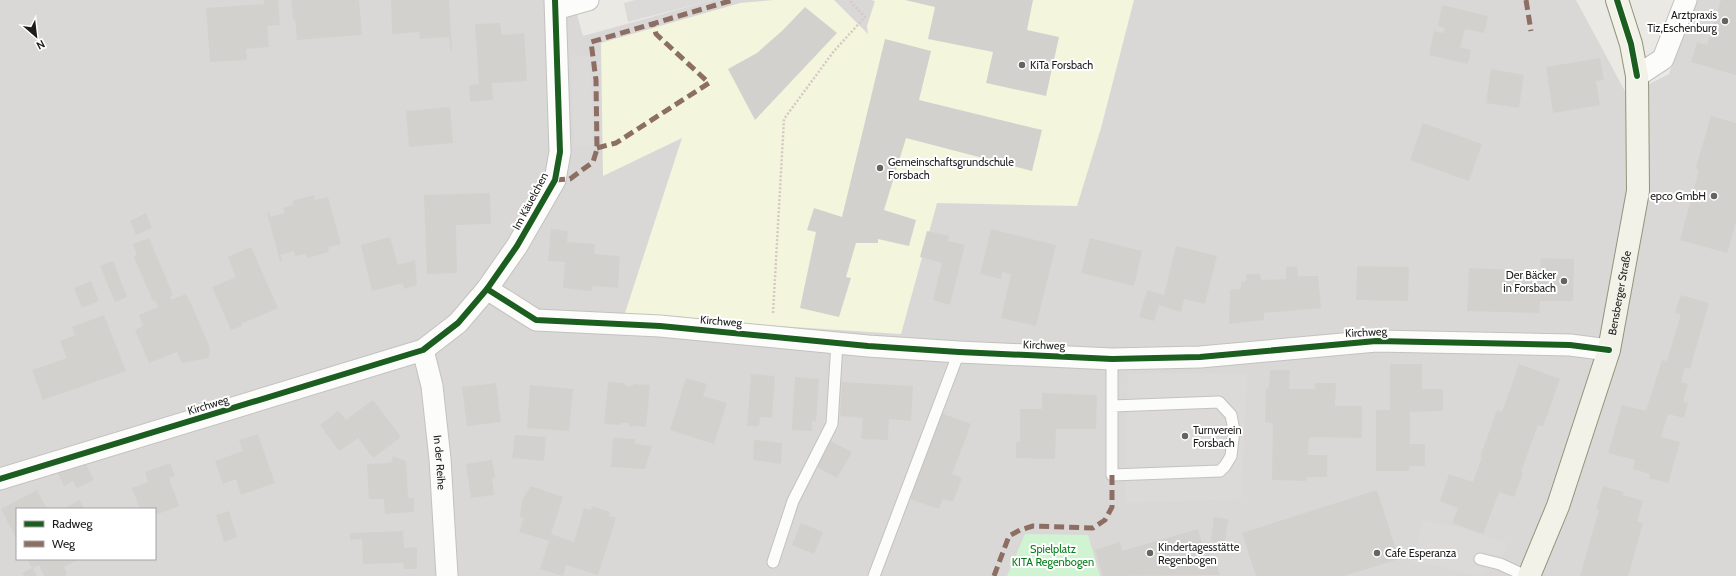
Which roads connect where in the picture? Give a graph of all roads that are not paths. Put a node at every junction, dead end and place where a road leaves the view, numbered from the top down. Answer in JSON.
{"nodes":[{"id":1,"x":588,"y":0,"type":"edge"},
{"id":2,"x":1618,"y":0,"type":"edge"},
{"id":3,"x":1686,"y":0,"type":"edge"},
{"id":4,"x":556,"y":4,"type":"edge"},
{"id":5,"x":1637,"y":76,"type":"junction"},
{"id":6,"x":487,"y":289,"type":"junction"},
{"id":7,"x":837,"y":342,"type":"junction"},
{"id":8,"x":423,"y":350,"type":"junction"},
{"id":9,"x":1609,"y":350,"type":"junction"},
{"id":10,"x":959,"y":352,"type":"junction"},
{"id":11,"x":1112,"y":359,"type":"junction"},
{"id":12,"x":1112,"y":406,"type":"junction"},
{"id":13,"x":0,"y":479,"type":"edge"},
{"id":14,"x":1480,"y":559,"type":"dead end"},
{"id":15,"x":773,"y":562,"type":"dead end"},
{"id":16,"x":447,"y":576,"type":"edge"},
{"id":17,"x":874,"y":576,"type":"edge"},
{"id":18,"x":1528,"y":576,"type":"edge"}],
"edges":[{"from":1,"to":4,"type":"street"},
{"from":2,"to":5,"type":"main road","name":"Bensberger Straße"},
{"from":3,"to":5,"type":"street"},
{"from":4,"to":6,"type":"street","name":"Im Käuelchen"},
{"from":5,"to":9,"type":"main road","name":"Bensberger Straße"},
{"from":6,"to":7,"type":"street","name":"Kirchweg"},
{"from":6,"to":8,"type":"street","name":"Im Käuelchen"},
{"from":7,"to":10,"type":"street","name":"Kirchweg"},
{"from":7,"to":15,"type":"lane"},
{"from":8,"to":13,"type":"street","name":"Kirchweg"},
{"from":8,"to":16,"type":"street","name":"In der Reihe"},
{"from":9,"to":11,"type":"street","name":"Kirchweg"},
{"from":9,"to":18,"type":"main road","name":"Bensberger Straße"},
{"from":10,"to":11,"type":"street","name":"Kirchweg"},
{"from":10,"to":17,"type":"lane"},
{"from":11,"to":12,"type":"lane"},
{"from":12,"to":12,"type":"lane"},
{"from":14,"to":18,"type":"lane"}]}
